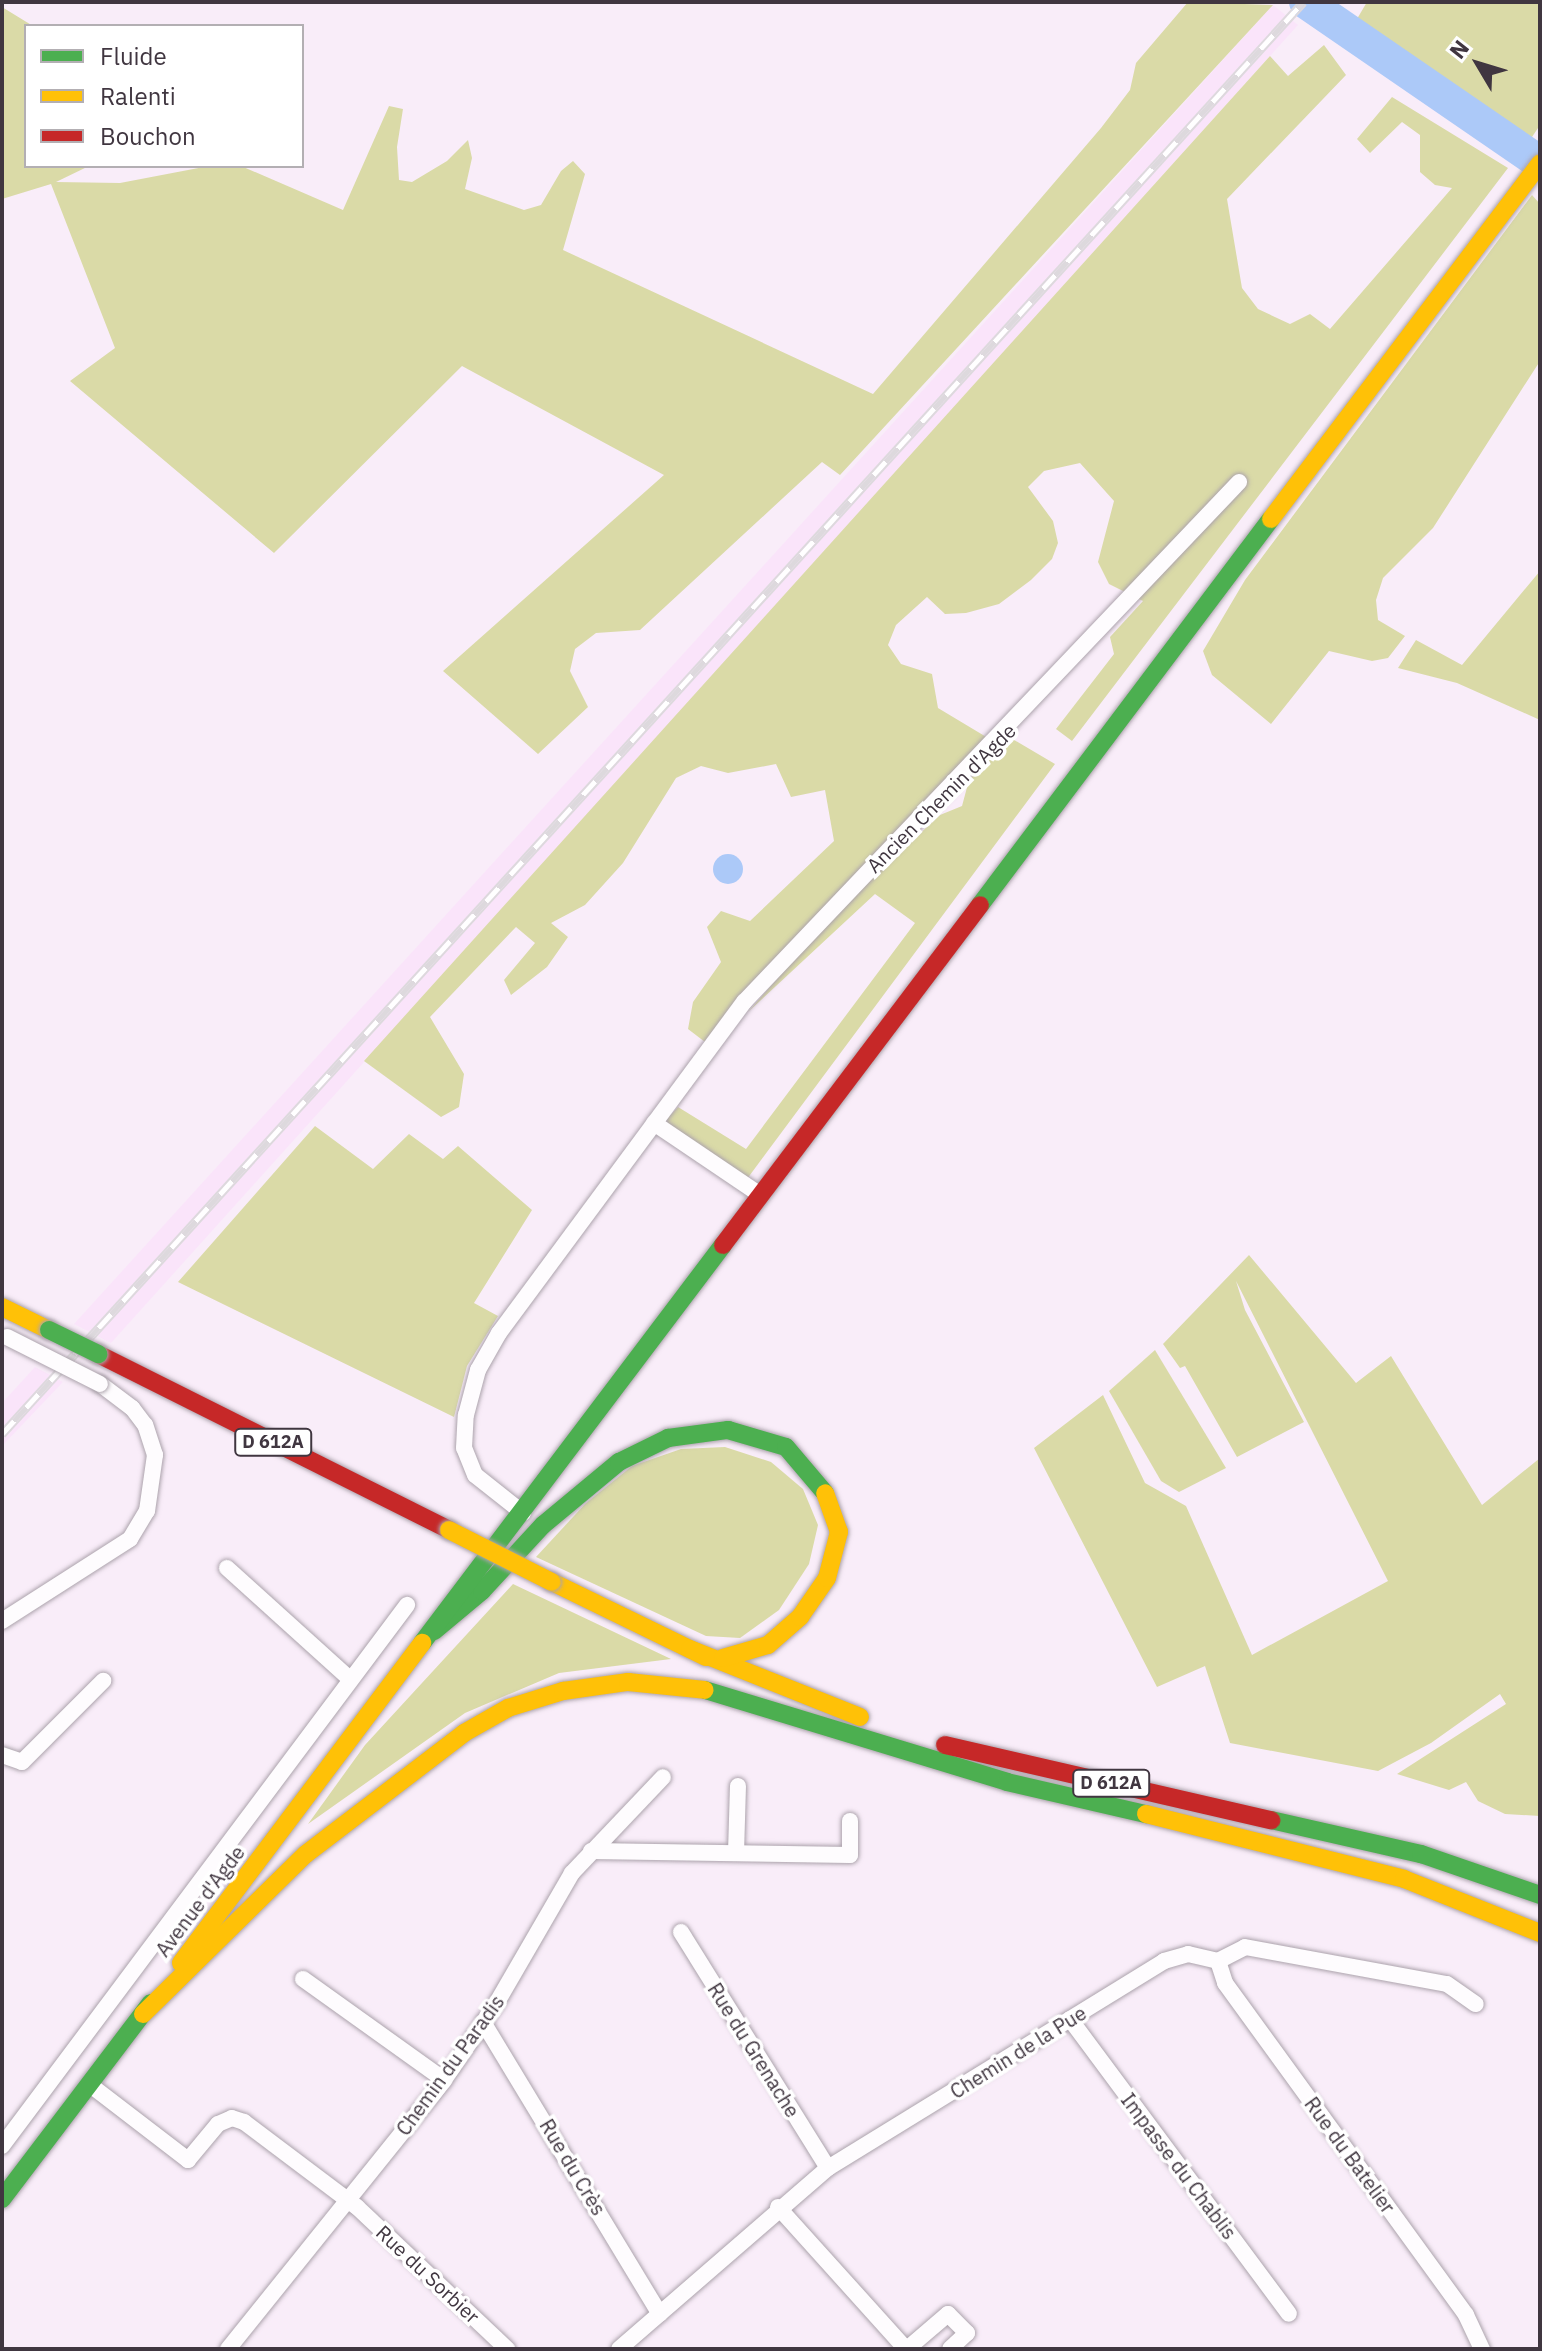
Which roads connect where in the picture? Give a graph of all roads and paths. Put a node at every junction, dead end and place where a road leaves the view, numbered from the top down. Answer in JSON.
{"nodes":[{"id":1,"x":1540,"y":163,"type":"edge"},
{"id":2,"x":1239,"y":482,"type":"dead end"},
{"id":3,"x":654,"y":1123,"type":"junction"},
{"id":4,"x":759,"y":1194,"type":"junction"},
{"id":5,"x":2,"y":1307,"type":"edge"},
{"id":6,"x":4,"y":1336,"type":"edge"},
{"id":7,"x":523,"y":1513,"type":"junction"},
{"id":8,"x":227,"y":1568,"type":"dead end"},
{"id":9,"x":407,"y":1605,"type":"dead end"},
{"id":10,"x":2,"y":1621,"type":"edge"},
{"id":11,"x":434,"y":1631,"type":"junction"},
{"id":12,"x":690,"y":1649,"type":"junction"},
{"id":13,"x":723,"y":1658,"type":"junction"},
{"id":14,"x":350,"y":1679,"type":"junction"},
{"id":15,"x":103,"y":1681,"type":"dead end"},
{"id":16,"x":869,"y":1737,"type":"junction"},
{"id":17,"x":2,"y":1755,"type":"edge"},
{"id":18,"x":663,"y":1777,"type":"dead end"},
{"id":19,"x":738,"y":1786,"type":"dead end"},
{"id":20,"x":850,"y":1821,"type":"dead end"},
{"id":21,"x":591,"y":1851,"type":"junction"},
{"id":22,"x":736,"y":1853,"type":"junction"},
{"id":23,"x":1540,"y":1895,"type":"edge"},
{"id":24,"x":681,"y":1932,"type":"dead end"},
{"id":25,"x":1540,"y":1933,"type":"edge"},
{"id":26,"x":1218,"y":1961,"type":"junction"},
{"id":27,"x":303,"y":1979,"type":"dead end"},
{"id":28,"x":1476,"y":2004,"type":"dead end"},
{"id":29,"x":143,"y":2014,"type":"junction"},
{"id":30,"x":1070,"y":2019,"type":"junction"},
{"id":31,"x":483,"y":2022,"type":"junction"},
{"id":32,"x":444,"y":2080,"type":"junction"},
{"id":33,"x":89,"y":2084,"type":"junction"},
{"id":34,"x":2,"y":2146,"type":"edge"},
{"id":35,"x":828,"y":2168,"type":"junction"},
{"id":36,"x":2,"y":2199,"type":"edge"},
{"id":37,"x":347,"y":2200,"type":"junction"},
{"id":38,"x":778,"y":2207,"type":"junction"},
{"id":39,"x":660,"y":2314,"type":"junction"},
{"id":40,"x":1289,"y":2314,"type":"dead end"},
{"id":41,"x":228,"y":2349,"type":"edge"},
{"id":42,"x":507,"y":2349,"type":"edge"},
{"id":43,"x":619,"y":2349,"type":"edge"},
{"id":44,"x":907,"y":2349,"type":"edge"},
{"id":45,"x":950,"y":2349,"type":"edge"},
{"id":46,"x":1482,"y":2349,"type":"edge"}],
"edges":[{"from":1,"to":4,"type":"main road"},
{"from":2,"to":3,"type":"street","name":"Ancien Chemin d'Agde"},
{"from":3,"to":4,"type":"street"},
{"from":3,"to":7,"type":"street","name":"Ancien Chemin d'Agde"},
{"from":4,"to":7,"type":"main road"},
{"from":5,"to":12,"type":"main road","number":"D 612A","bridge":true},
{"from":6,"to":10,"type":"street","bridge":true},
{"from":7,"to":11,"type":"main road"},
{"from":8,"to":14,"type":"street"},
{"from":9,"to":14,"type":"street"},
{"from":11,"to":13,"type":"main road"},
{"from":11,"to":29,"type":"main road","name":"Avenue d'Agde"},
{"from":12,"to":13,"type":"main road","number":"D 612A"},
{"from":12,"to":16,"type":"main road","number":"D 612A"},
{"from":13,"to":23,"type":"main road","number":"D 612A"},
{"from":14,"to":34,"type":"street"},
{"from":15,"to":17,"type":"street"},
{"from":16,"to":25,"type":"main road","number":"D 612A"},
{"from":16,"to":29,"type":"main road"},
{"from":18,"to":21,"type":"street","name":"Chemin du Paradis"},
{"from":19,"to":22,"type":"street"},
{"from":20,"to":22,"type":"street"},
{"from":21,"to":22,"type":"street"},
{"from":21,"to":31,"type":"street","name":"Chemin du Paradis"},
{"from":24,"to":35,"type":"street","name":"Rue du Grenache"},
{"from":26,"to":28,"type":"street","name":"Chemin de la Pue"},
{"from":26,"to":30,"type":"street","name":"Chemin de la Pue"},
{"from":26,"to":46,"type":"street","name":"Rue du Batelier"},
{"from":27,"to":32,"type":"street"},
{"from":29,"to":33,"type":"main road","name":"Avenue d'Agde"},
{"from":30,"to":35,"type":"street","name":"Chemin de la Pue"},
{"from":30,"to":40,"type":"street","name":"Impasse du Chablis"},
{"from":31,"to":32,"type":"street","name":"Chemin du Paradis"},
{"from":31,"to":39,"type":"street","name":"Rue du Crès"},
{"from":32,"to":37,"type":"street","name":"Chemin du Paradis"},
{"from":33,"to":36,"type":"main road","name":"Avenue d'Agde"},
{"from":33,"to":37,"type":"street","name":"Rue du Sorbier"},
{"from":35,"to":38,"type":"street","name":"Chemin de la Pue"},
{"from":37,"to":41,"type":"street","name":"Chemin du Paradis"},
{"from":37,"to":42,"type":"street","name":"Rue du Sorbier"},
{"from":38,"to":39,"type":"street","name":"Chemin de la Pue"},
{"from":38,"to":44,"type":"street"},
{"from":39,"to":43,"type":"street","name":"Chemin de la Pue"},
{"from":44,"to":45,"type":"street"}]}
